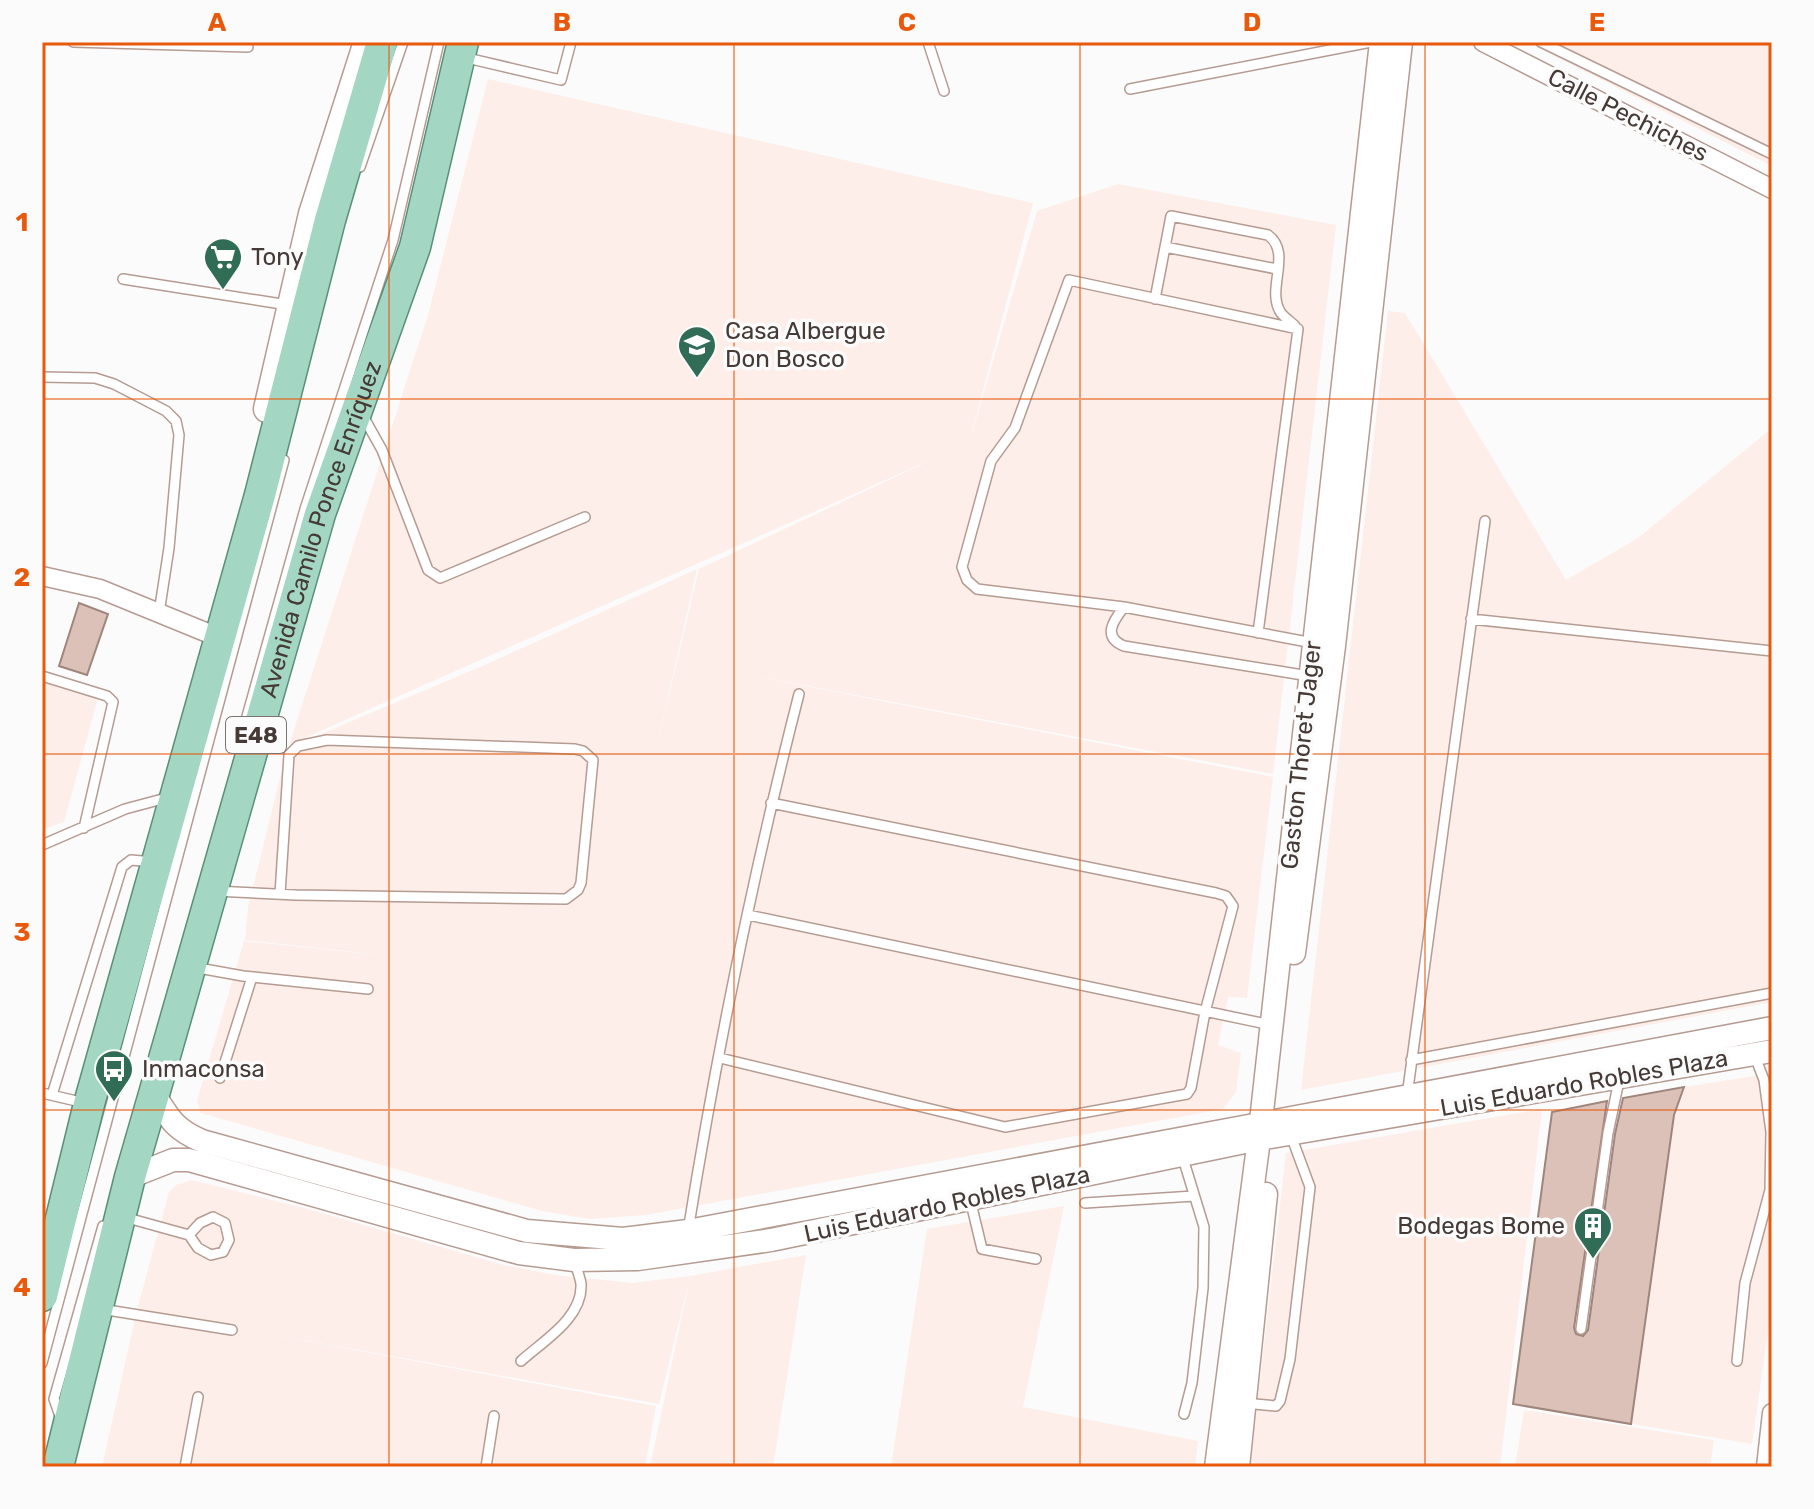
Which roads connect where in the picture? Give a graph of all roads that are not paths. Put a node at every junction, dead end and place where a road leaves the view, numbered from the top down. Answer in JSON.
{"nodes":[{"id":1,"x":73,"y":42,"type":"edge"},
{"id":2,"x":367,"y":42,"type":"edge"},
{"id":3,"x":382,"y":42,"type":"edge"},
{"id":4,"x":403,"y":42,"type":"edge"},
{"id":5,"x":571,"y":42,"type":"edge"},
{"id":6,"x":928,"y":42,"type":"edge"},
{"id":7,"x":1371,"y":42,"type":"edge"},
{"id":8,"x":1381,"y":42,"type":"edge"},
{"id":9,"x":1401,"y":42,"type":"edge"},
{"id":10,"x":1483,"y":42,"type":"edge"},
{"id":11,"x":1541,"y":42,"type":"edge"},
{"id":12,"x":248,"y":47,"type":"dead end"},
{"id":13,"x":454,"y":47,"type":"edge"},
{"id":14,"x":1130,"y":89,"type":"dead end"},
{"id":15,"x":944,"y":91,"type":"dead end"},
{"id":16,"x":1772,"y":154,"type":"edge"},
{"id":17,"x":357,"y":178,"type":"dead end"},
{"id":18,"x":1772,"y":189,"type":"edge"},
{"id":19,"x":1165,"y":247,"type":"junction"},
{"id":20,"x":1277,"y":269,"type":"junction"},
{"id":21,"x":123,"y":279,"type":"dead end"},
{"id":22,"x":1155,"y":299,"type":"junction"},
{"id":23,"x":291,"y":306,"type":"junction"},
{"id":24,"x":1298,"y":329,"type":"junction"},
{"id":25,"x":42,"y":377,"type":"edge"},
{"id":26,"x":359,"y":409,"type":"junction"},
{"id":27,"x":286,"y":453,"type":"dead end"},
{"id":28,"x":585,"y":517,"type":"dead end"},
{"id":29,"x":1485,"y":521,"type":"dead end"},
{"id":30,"x":42,"y":576,"type":"edge"},
{"id":31,"x":1124,"y":607,"type":"junction"},
{"id":32,"x":159,"y":613,"type":"junction"},
{"id":33,"x":1471,"y":619,"type":"junction"},
{"id":34,"x":1258,"y":633,"type":"junction"},
{"id":35,"x":220,"y":638,"type":"junction"},
{"id":36,"x":1324,"y":645,"type":"junction"},
{"id":37,"x":1772,"y":651,"type":"edge"},
{"id":38,"x":42,"y":676,"type":"edge"},
{"id":39,"x":1319,"y":678,"type":"junction"},
{"id":40,"x":799,"y":694,"type":"dead end"},
{"id":41,"x":239,"y":743,"type":"dead end"},
{"id":42,"x":174,"y":796,"type":"junction"},
{"id":43,"x":771,"y":803,"type":"junction"},
{"id":44,"x":84,"y":828,"type":"junction"},
{"id":45,"x":42,"y":845,"type":"edge"},
{"id":46,"x":156,"y":862,"type":"junction"},
{"id":47,"x":212,"y":890,"type":"junction"},
{"id":48,"x":280,"y":894,"type":"junction"},
{"id":49,"x":748,"y":915,"type":"junction"},
{"id":50,"x":190,"y":966,"type":"junction"},
{"id":51,"x":252,"y":977,"type":"junction"},
{"id":52,"x":368,"y":989,"type":"dead end"},
{"id":53,"x":1772,"y":993,"type":"edge"},
{"id":54,"x":1205,"y":1012,"type":"junction"},
{"id":55,"x":1271,"y":1025,"type":"junction"},
{"id":56,"x":1772,"y":1028,"type":"edge"},
{"id":57,"x":1763,"y":1053,"type":"edge"},
{"id":58,"x":720,"y":1058,"type":"junction"},
{"id":59,"x":1411,"y":1060,"type":"junction"},
{"id":60,"x":1620,"y":1067,"type":"junction"},
{"id":61,"x":220,"y":1078,"type":"dead end"},
{"id":62,"x":47,"y":1094,"type":"edge"},
{"id":63,"x":154,"y":1094,"type":"junction"},
{"id":64,"x":1407,"y":1096,"type":"junction"},
{"id":65,"x":89,"y":1104,"type":"junction"},
{"id":66,"x":1271,"y":1130,"type":"junction"},
{"id":67,"x":1182,"y":1155,"type":"junction"},
{"id":68,"x":130,"y":1177,"type":"junction"},
{"id":69,"x":1194,"y":1196,"type":"junction"},
{"id":70,"x":970,"y":1199,"type":"junction"},
{"id":71,"x":1085,"y":1203,"type":"dead end"},
{"id":72,"x":112,"y":1219,"type":"junction"},
{"id":73,"x":688,"y":1231,"type":"junction"},
{"id":74,"x":189,"y":1235,"type":"junction"},
{"id":75,"x":1036,"y":1259,"type":"dead end"},
{"id":76,"x":574,"y":1260,"type":"junction"},
{"id":77,"x":42,"y":1296,"type":"edge"},
{"id":78,"x":97,"y":1308,"type":"junction"},
{"id":79,"x":1581,"y":1329,"type":"dead end"},
{"id":80,"x":232,"y":1330,"type":"dead end"},
{"id":81,"x":521,"y":1361,"type":"dead end"},
{"id":82,"x":1737,"y":1361,"type":"dead end"},
{"id":83,"x":42,"y":1363,"type":"edge"},
{"id":84,"x":198,"y":1397,"type":"dead end"},
{"id":85,"x":1244,"y":1403,"type":"junction"},
{"id":86,"x":1772,"y":1413,"type":"edge"},
{"id":87,"x":1184,"y":1414,"type":"dead end"},
{"id":88,"x":494,"y":1416,"type":"dead end"},
{"id":89,"x":66,"y":1434,"type":"junction"},
{"id":90,"x":58,"y":1467,"type":"edge"},
{"id":91,"x":185,"y":1467,"type":"edge"},
{"id":92,"x":486,"y":1467,"type":"edge"},
{"id":93,"x":1216,"y":1467,"type":"edge"},
{"id":94,"x":1238,"y":1467,"type":"edge"},
{"id":95,"x":1766,"y":1467,"type":"edge"}],
"edges":[{"from":1,"to":12,"type":"lane"},
{"from":2,"to":23,"type":"main road","number":"E48"},
{"from":3,"to":35,"type":"main road","number":"E48"},
{"from":4,"to":17,"type":"lane"},
{"from":5,"to":13,"type":"lane"},
{"from":6,"to":15,"type":"lane"},
{"from":7,"to":14,"type":"lane"},
{"from":8,"to":36,"type":"street","name":"Gaston Thoret Jager"},
{"from":9,"to":36,"type":"street","name":"Gaston Thoret Jager"},
{"from":10,"to":18,"type":"street","name":"Calle Pechiches"},
{"from":11,"to":16,"type":"lane"},
{"from":13,"to":26,"type":"main road","name":"Avenida Camilo Ponce Enríquez","number":"E48"},
{"from":13,"to":41,"type":"lane","name":"Avenida Camilo Ponce Enríquez"},
{"from":19,"to":20,"type":"lane"},
{"from":19,"to":20,"type":"lane"},
{"from":19,"to":22,"type":"lane"},
{"from":20,"to":24,"type":"lane"},
{"from":21,"to":23,"type":"lane"},
{"from":22,"to":24,"type":"lane"},
{"from":22,"to":31,"type":"lane"},
{"from":23,"to":35,"type":"main road","number":"E48"},
{"from":24,"to":34,"type":"lane"},
{"from":25,"to":32,"type":"lane"},
{"from":26,"to":28,"type":"lane"},
{"from":26,"to":47,"type":"main road","name":"Avenida Camilo Ponce Enríquez","number":"E48"},
{"from":27,"to":83,"type":"lane","name":"Avenida Camilo Ponce Enríquez"},
{"from":29,"to":33,"type":"lane"},
{"from":30,"to":32,"type":"street"},
{"from":31,"to":34,"type":"lane"},
{"from":31,"to":39,"type":"lane"},
{"from":32,"to":35,"type":"street"},
{"from":33,"to":37,"type":"lane"},
{"from":33,"to":59,"type":"lane"},
{"from":34,"to":36,"type":"lane"},
{"from":35,"to":42,"type":"main road","number":"E48"},
{"from":36,"to":39,"type":"street","name":"Gaston Thoret Jager"},
{"from":38,"to":44,"type":"lane"},
{"from":39,"to":55,"type":"street","name":"Gaston Thoret Jager"},
{"from":39,"to":66,"type":"street","name":"Gaston Thoret Jager"},
{"from":40,"to":43,"type":"lane"},
{"from":42,"to":44,"type":"lane"},
{"from":42,"to":46,"type":"main road","number":"E48"},
{"from":43,"to":49,"type":"lane"},
{"from":43,"to":54,"type":"lane"},
{"from":44,"to":45,"type":"lane"},
{"from":46,"to":62,"type":"lane"},
{"from":46,"to":65,"type":"main road","number":"E48"},
{"from":47,"to":48,"type":"lane"},
{"from":47,"to":50,"type":"main road","name":"Avenida Camilo Ponce Enríquez","number":"E48"},
{"from":48,"to":48,"type":"lane"},
{"from":49,"to":54,"type":"lane"},
{"from":49,"to":58,"type":"lane"},
{"from":50,"to":51,"type":"lane"},
{"from":50,"to":63,"type":"main road","name":"Avenida Camilo Ponce Enríquez","number":"E48"},
{"from":51,"to":52,"type":"lane"},
{"from":51,"to":61,"type":"lane"},
{"from":53,"to":59,"type":"lane"},
{"from":54,"to":55,"type":"lane"},
{"from":54,"to":58,"type":"lane"},
{"from":55,"to":66,"type":"street","name":"Gaston Thoret Jager"},
{"from":56,"to":60,"type":"street","name":"Luis Eduardo Robles Plaza"},
{"from":57,"to":60,"type":"street","name":"Luis Eduardo Robles Plaza"},
{"from":57,"to":82,"type":"lane"},
{"from":58,"to":73,"type":"lane"},
{"from":59,"to":64,"type":"lane"},
{"from":60,"to":64,"type":"street","name":"Luis Eduardo Robles Plaza"},
{"from":60,"to":66,"type":"street","name":"Luis Eduardo Robles Plaza"},
{"from":60,"to":79,"type":"lane"},
{"from":62,"to":65,"type":"lane"},
{"from":63,"to":68,"type":"main road","name":"Avenida Camilo Ponce Enríquez","number":"E48"},
{"from":63,"to":73,"type":"street","name":"Luis Eduardo Robles Plaza"},
{"from":64,"to":66,"type":"street","name":"Luis Eduardo Robles Plaza"},
{"from":65,"to":77,"type":"main road","number":"E48"},
{"from":66,"to":67,"type":"street","name":"Luis Eduardo Robles Plaza"},
{"from":66,"to":73,"type":"street","name":"Luis Eduardo Robles Plaza"},
{"from":66,"to":85,"type":"street","name":"Gaston Thoret Jager"},
{"from":66,"to":85,"type":"lane"},
{"from":66,"to":93,"type":"street","name":"Gaston Thoret Jager"},
{"from":67,"to":69,"type":"lane"},
{"from":67,"to":70,"type":"street","name":"Luis Eduardo Robles Plaza"},
{"from":68,"to":72,"type":"main road","name":"Avenida Camilo Ponce Enríquez","number":"E48"},
{"from":68,"to":76,"type":"street","name":"Luis Eduardo Robles Plaza"},
{"from":69,"to":71,"type":"lane"},
{"from":69,"to":87,"type":"lane"},
{"from":70,"to":75,"type":"lane"},
{"from":70,"to":76,"type":"street","name":"Luis Eduardo Robles Plaza"},
{"from":72,"to":74,"type":"lane"},
{"from":72,"to":78,"type":"main road","name":"Avenida Camilo Ponce Enríquez","number":"E48"},
{"from":72,"to":89,"type":"lane","name":"Avenida Camilo Ponce Enríquez"},
{"from":74,"to":74,"type":"lane"},
{"from":76,"to":81,"type":"lane"},
{"from":78,"to":80,"type":"lane"},
{"from":78,"to":89,"type":"main road","name":"Avenida Camilo Ponce Enríquez","number":"E48"},
{"from":84,"to":91,"type":"lane"},
{"from":85,"to":94,"type":"street","name":"Gaston Thoret Jager"},
{"from":86,"to":95,"type":"street"},
{"from":88,"to":92,"type":"lane"},
{"from":89,"to":90,"type":"main road","name":"Avenida Camilo Ponce Enríquez","number":"E48"}]}
